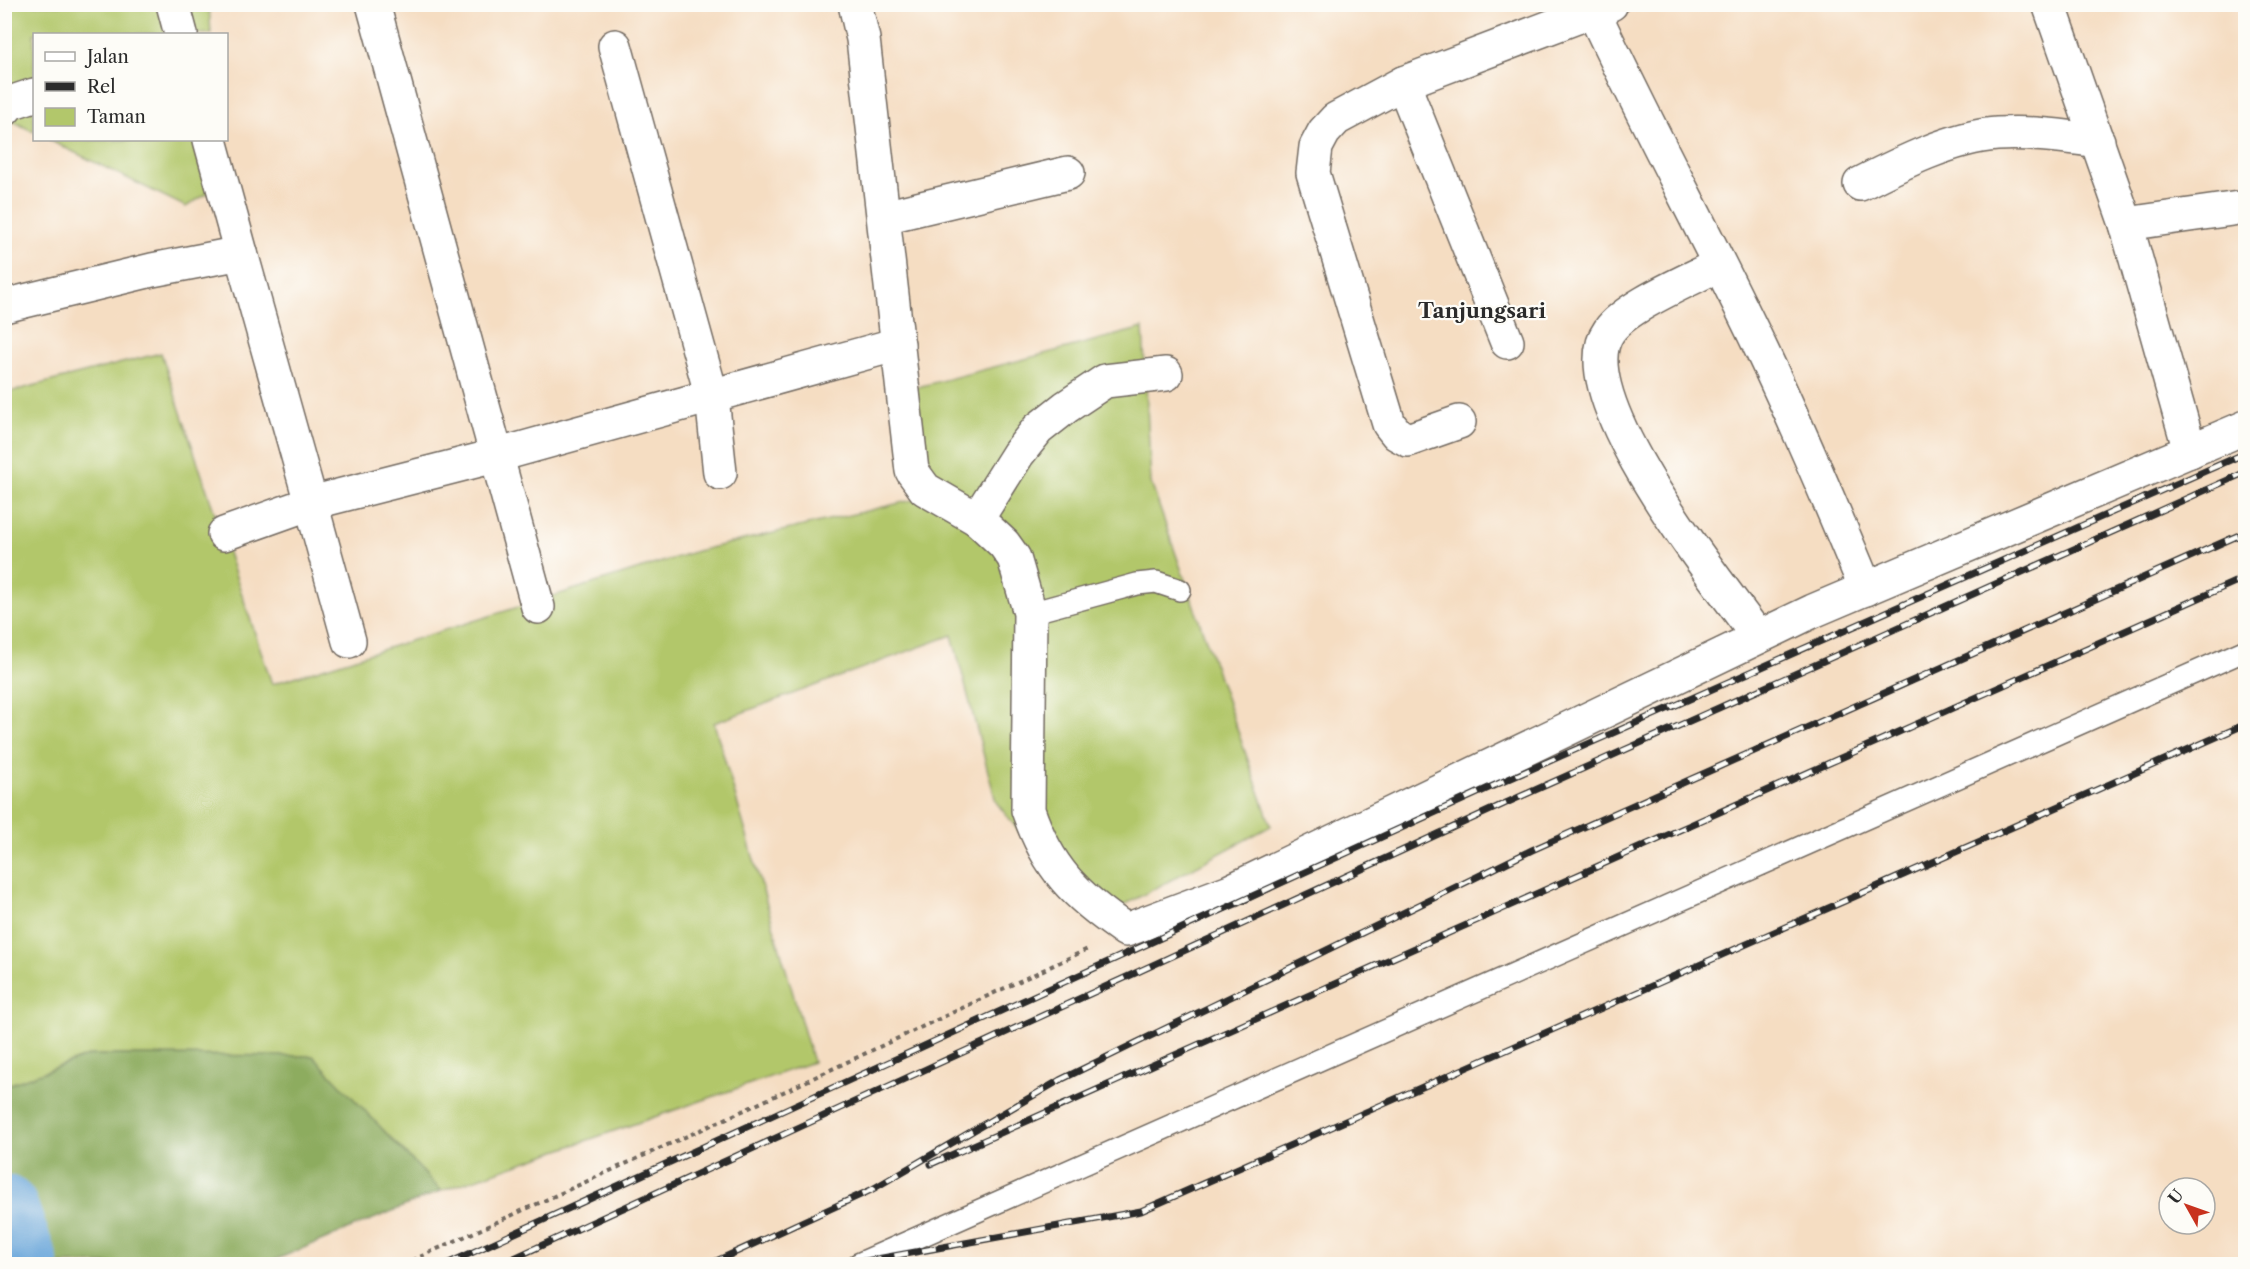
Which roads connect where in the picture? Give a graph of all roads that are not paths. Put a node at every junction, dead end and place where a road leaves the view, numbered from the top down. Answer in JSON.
{"nodes":[{"id":1,"x":173,"y":4,"type":"edge"},
{"id":2,"x":373,"y":4,"type":"edge"},
{"id":3,"x":855,"y":4,"type":"edge"},
{"id":4,"x":2049,"y":4,"type":"edge"},
{"id":5,"x":1598,"y":7,"type":"edge"},
{"id":6,"x":181,"y":33,"type":"edge"},
{"id":7,"x":615,"y":46,"type":"dead end"},
{"id":8,"x":1403,"y":83,"type":"junction"},
{"id":9,"x":33,"y":95,"type":"edge"},
{"id":10,"x":4,"y":110,"type":"edge"},
{"id":11,"x":210,"y":141,"type":"edge"},
{"id":12,"x":2098,"y":141,"type":"junction"},
{"id":13,"x":1068,"y":173,"type":"dead end"},
{"id":14,"x":1860,"y":184,"type":"dead end"},
{"id":15,"x":2246,"y":207,"type":"edge"},
{"id":16,"x":885,"y":217,"type":"junction"},
{"id":17,"x":2126,"y":224,"type":"junction"},
{"id":18,"x":240,"y":253,"type":"junction"},
{"id":19,"x":1718,"y":265,"type":"junction"},
{"id":20,"x":4,"y":306,"type":"edge"},
{"id":21,"x":1508,"y":342,"type":"dead end"},
{"id":22,"x":898,"y":344,"type":"junction"},
{"id":23,"x":1166,"y":374,"type":"dead end"},
{"id":24,"x":712,"y":397,"type":"junction"},
{"id":25,"x":1459,"y":422,"type":"dead end"},
{"id":26,"x":2246,"y":428,"type":"edge"},
{"id":27,"x":2190,"y":451,"type":"junction"},
{"id":28,"x":495,"y":456,"type":"junction"},
{"id":29,"x":720,"y":473,"type":"dead end"},
{"id":30,"x":311,"y":503,"type":"junction"},
{"id":31,"x":977,"y":519,"type":"junction"},
{"id":32,"x":224,"y":534,"type":"dead end"},
{"id":33,"x":1866,"y":589,"type":"junction"},
{"id":34,"x":1179,"y":590,"type":"dead end"},
{"id":35,"x":538,"y":608,"type":"dead end"},
{"id":36,"x":1030,"y":613,"type":"junction"},
{"id":37,"x":1758,"y":637,"type":"junction"},
{"id":38,"x":349,"y":641,"type":"dead end"},
{"id":39,"x":2246,"y":650,"type":"edge"},
{"id":40,"x":858,"y":1264,"type":"edge"}],
"edges":[{"from":1,"to":6,"type":"street"},
{"from":2,"to":28,"type":"street"},
{"from":3,"to":16,"type":"street"},
{"from":4,"to":12,"type":"street"},
{"from":5,"to":8,"type":"street"},
{"from":5,"to":19,"type":"street"},
{"from":7,"to":24,"type":"street"},
{"from":8,"to":21,"type":"street"},
{"from":8,"to":25,"type":"street"},
{"from":9,"to":10,"type":"street"},
{"from":11,"to":18,"type":"street"},
{"from":12,"to":14,"type":"street"},
{"from":12,"to":17,"type":"street"},
{"from":13,"to":16,"type":"street"},
{"from":15,"to":17,"type":"street"},
{"from":16,"to":22,"type":"street"},
{"from":17,"to":27,"type":"street"},
{"from":18,"to":20,"type":"street"},
{"from":18,"to":30,"type":"street"},
{"from":19,"to":33,"type":"street"},
{"from":19,"to":37,"type":"street"},
{"from":22,"to":24,"type":"street"},
{"from":22,"to":31,"type":"street"},
{"from":23,"to":31,"type":"street"},
{"from":24,"to":28,"type":"street"},
{"from":24,"to":29,"type":"street"},
{"from":26,"to":27,"type":"street"},
{"from":27,"to":33,"type":"street"},
{"from":28,"to":30,"type":"street"},
{"from":28,"to":35,"type":"street"},
{"from":30,"to":32,"type":"street"},
{"from":30,"to":38,"type":"street"},
{"from":31,"to":36,"type":"street"},
{"from":33,"to":37,"type":"street"},
{"from":34,"to":36,"type":"lane"},
{"from":36,"to":37,"type":"street"},
{"from":39,"to":40,"type":"lane"}]}
